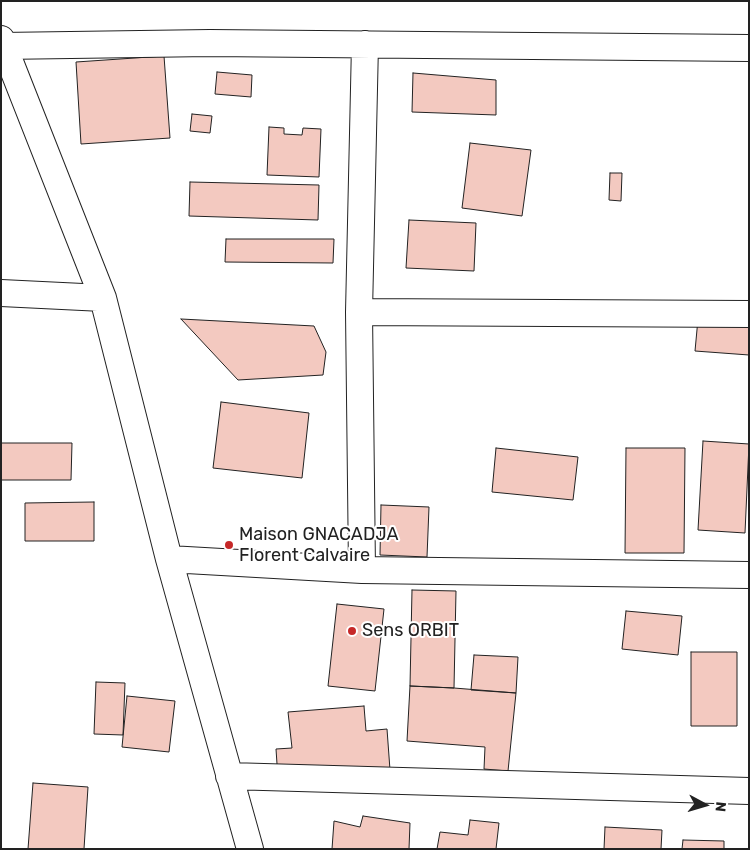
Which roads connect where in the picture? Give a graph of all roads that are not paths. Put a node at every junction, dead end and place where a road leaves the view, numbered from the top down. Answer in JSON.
{"nodes":[{"id":1,"x":2,"y":44,"type":"edge"},
{"id":2,"x":365,"y":44,"type":"junction"},
{"id":3,"x":749,"y":48,"type":"edge"},
{"id":4,"x":1,"y":292,"type":"edge"},
{"id":5,"x":103,"y":298,"type":"junction"},
{"id":6,"x":359,"y":312,"type":"junction"},
{"id":7,"x":749,"y":314,"type":"edge"},
{"id":8,"x":169,"y":558,"type":"junction"},
{"id":9,"x":362,"y":570,"type":"junction"},
{"id":10,"x":749,"y":575,"type":"edge"},
{"id":11,"x":229,"y":776,"type":"junction"},
{"id":12,"x":749,"y":792,"type":"edge"},
{"id":13,"x":250,"y":849,"type":"edge"}],
"edges":[{"from":1,"to":2,"type":"street"},
{"from":1,"to":5,"type":"street"},
{"from":2,"to":3,"type":"street"},
{"from":2,"to":6,"type":"street"},
{"from":4,"to":5,"type":"street"},
{"from":5,"to":8,"type":"street"},
{"from":6,"to":7,"type":"street"},
{"from":6,"to":9,"type":"street"},
{"from":8,"to":9,"type":"street"},
{"from":8,"to":11,"type":"street"},
{"from":9,"to":10,"type":"street"},
{"from":11,"to":12,"type":"street"},
{"from":11,"to":13,"type":"street"}]}
